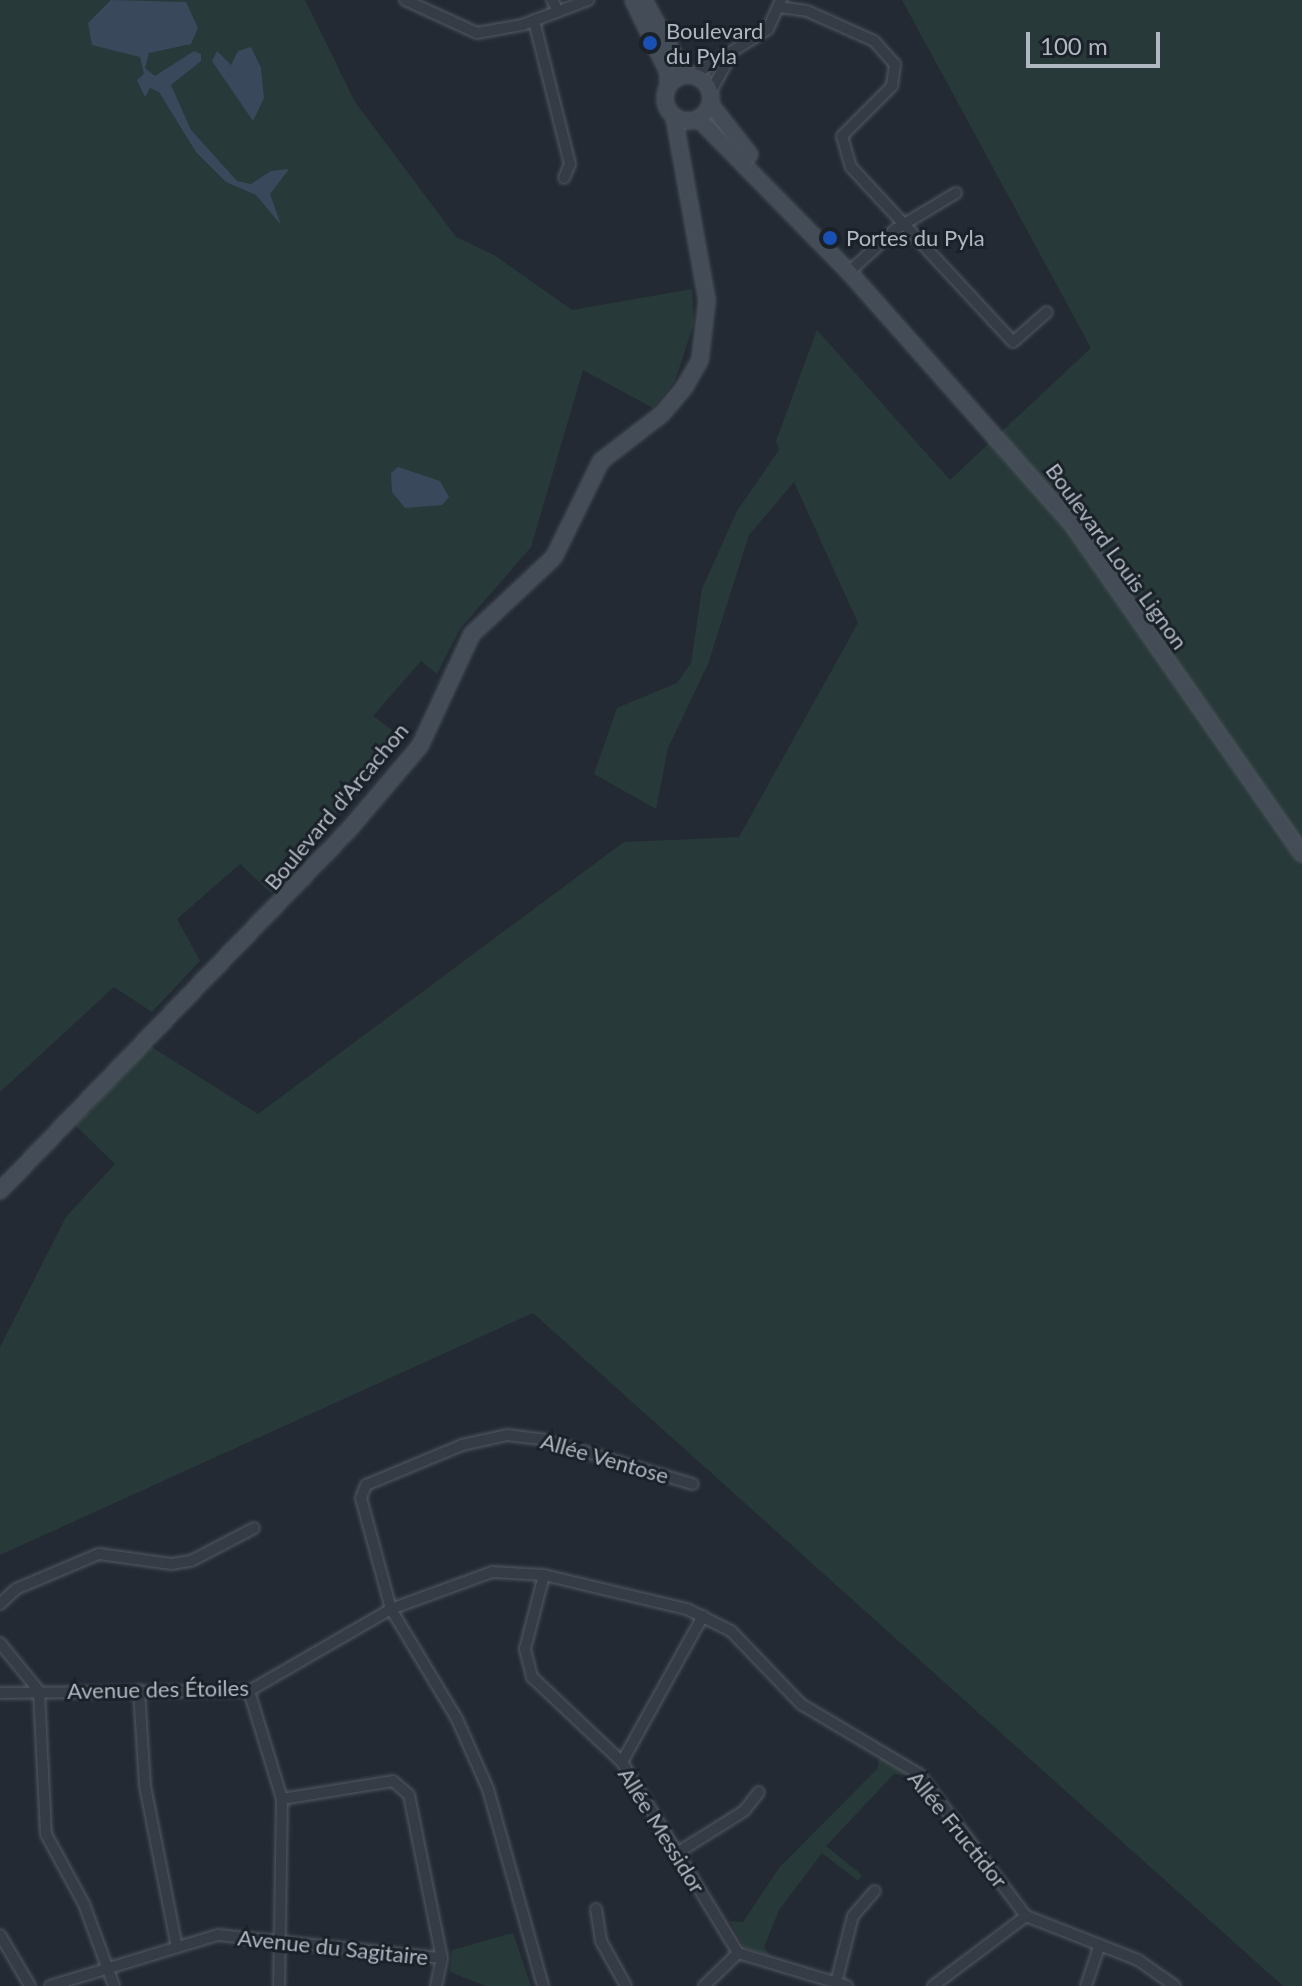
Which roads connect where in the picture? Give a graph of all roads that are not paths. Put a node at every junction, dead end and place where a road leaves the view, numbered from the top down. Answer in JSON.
{"nodes":[{"id":1,"x":405,"y":0,"type":"edge"},
{"id":2,"x":552,"y":0,"type":"edge"},
{"id":3,"x":588,"y":0,"type":"edge"},
{"id":4,"x":633,"y":0,"type":"edge"},
{"id":5,"x":644,"y":0,"type":"edge"},
{"id":6,"x":780,"y":4,"type":"edge"},
{"id":7,"x":558,"y":11,"type":"junction"},
{"id":8,"x":534,"y":21,"type":"junction"},
{"id":9,"x":735,"y":53,"type":"junction"},
{"id":10,"x":689,"y":75,"type":"junction"},
{"id":11,"x":668,"y":86,"type":"junction"},
{"id":12,"x":711,"y":98,"type":"junction"},
{"id":13,"x":674,"y":117,"type":"junction"},
{"id":14,"x":696,"y":120,"type":"junction"},
{"id":15,"x":678,"y":150,"type":"junction"},
{"id":16,"x":564,"y":178,"type":"dead end"},
{"id":17,"x":956,"y":193,"type":"dead end"},
{"id":18,"x":904,"y":224,"type":"junction"},
{"id":19,"x":846,"y":269,"type":"junction"},
{"id":20,"x":1047,"y":312,"type":"dead end"},
{"id":21,"x":1302,"y":854,"type":"edge"},
{"id":22,"x":0,"y":1191,"type":"edge"},
{"id":23,"x":693,"y":1484,"type":"dead end"},
{"id":24,"x":254,"y":1528,"type":"dead end"},
{"id":25,"x":544,"y":1575,"type":"junction"},
{"id":26,"x":0,"y":1604,"type":"edge"},
{"id":27,"x":391,"y":1609,"type":"junction"},
{"id":28,"x":703,"y":1616,"type":"junction"},
{"id":29,"x":0,"y":1643,"type":"edge"},
{"id":30,"x":139,"y":1690,"type":"junction"},
{"id":31,"x":39,"y":1691,"type":"junction"},
{"id":32,"x":249,"y":1691,"type":"junction"},
{"id":33,"x":0,"y":1693,"type":"edge"},
{"id":34,"x":622,"y":1762,"type":"junction"},
{"id":35,"x":759,"y":1792,"type":"dead end"},
{"id":36,"x":282,"y":1799,"type":"junction"},
{"id":37,"x":677,"y":1853,"type":"junction"},
{"id":38,"x":875,"y":1891,"type":"dead end"},
{"id":39,"x":596,"y":1909,"type":"dead end"},
{"id":40,"x":1026,"y":1916,"type":"junction"},
{"id":41,"x":0,"y":1935,"type":"edge"},
{"id":42,"x":283,"y":1939,"type":"junction"},
{"id":43,"x":177,"y":1947,"type":"junction"},
{"id":44,"x":1099,"y":1947,"type":"junction"},
{"id":45,"x":738,"y":1953,"type":"junction"},
{"id":46,"x":442,"y":1958,"type":"junction"},
{"id":47,"x":105,"y":1968,"type":"junction"},
{"id":48,"x":842,"y":1984,"type":"edge"},
{"id":49,"x":30,"y":1986,"type":"edge"},
{"id":50,"x":50,"y":1986,"type":"edge"},
{"id":51,"x":114,"y":1986,"type":"edge"},
{"id":52,"x":279,"y":1986,"type":"edge"},
{"id":53,"x":436,"y":1986,"type":"edge"},
{"id":54,"x":543,"y":1986,"type":"edge"},
{"id":55,"x":626,"y":1986,"type":"edge"},
{"id":56,"x":704,"y":1986,"type":"edge"},
{"id":57,"x":933,"y":1986,"type":"edge"},
{"id":58,"x":1086,"y":1986,"type":"edge"},
{"id":59,"x":1175,"y":1986,"type":"edge"}],
"edges":[{"from":1,"to":8,"type":"street"},
{"from":2,"to":7,"type":"street"},
{"from":3,"to":7,"type":"street"},
{"from":4,"to":11,"type":"main road"},
{"from":5,"to":10,"type":"main road"},
{"from":6,"to":9,"type":"street"},
{"from":6,"to":18,"type":"street"},
{"from":7,"to":8,"type":"street"},
{"from":8,"to":16,"type":"street"},
{"from":9,"to":10,"type":"street"},
{"from":9,"to":12,"type":"street"},
{"from":10,"to":11,"type":"main road"},
{"from":10,"to":12,"type":"main road"},
{"from":11,"to":13,"type":"main road"},
{"from":12,"to":14,"type":"main road"},
{"from":12,"to":19,"type":"main road"},
{"from":13,"to":14,"type":"main road"},
{"from":13,"to":15,"type":"main road","name":"Boulevard d'Arcachon"},
{"from":14,"to":15,"type":"main road"},
{"from":14,"to":19,"type":"main road"},
{"from":15,"to":22,"type":"main road","name":"Boulevard d'Arcachon"},
{"from":17,"to":18,"type":"street"},
{"from":18,"to":19,"type":"street"},
{"from":18,"to":20,"type":"street"},
{"from":19,"to":21,"type":"main road","name":"Boulevard Louis Lignon"},
{"from":23,"to":27,"type":"street","name":"Allée Ventose"},
{"from":24,"to":26,"type":"street"},
{"from":25,"to":27,"type":"street","name":"Allée Fructidor"},
{"from":25,"to":28,"type":"street","name":"Allée Fructidor"},
{"from":25,"to":34,"type":"street","name":"Allée Messidor"},
{"from":27,"to":32,"type":"street","name":"Avenue des Étoiles"},
{"from":27,"to":54,"type":"street","name":"Allée Ventose"},
{"from":28,"to":34,"type":"street"},
{"from":28,"to":40,"type":"street","name":"Allée Fructidor"},
{"from":29,"to":31,"type":"street"},
{"from":30,"to":31,"type":"street","name":"Avenue des Étoiles"},
{"from":30,"to":32,"type":"street","name":"Avenue des Étoiles"},
{"from":30,"to":43,"type":"street"},
{"from":31,"to":33,"type":"street","name":"Avenue des Étoiles"},
{"from":31,"to":47,"type":"street"},
{"from":32,"to":36,"type":"street"},
{"from":34,"to":37,"type":"street","name":"Allée Messidor"},
{"from":35,"to":37,"type":"street"},
{"from":36,"to":42,"type":"street"},
{"from":36,"to":46,"type":"street"},
{"from":37,"to":45,"type":"street","name":"Allée Messidor"},
{"from":38,"to":48,"type":"street"},
{"from":39,"to":55,"type":"street"},
{"from":40,"to":44,"type":"street","name":"Allée Fructidor"},
{"from":40,"to":57,"type":"street"},
{"from":41,"to":49,"type":"street"},
{"from":42,"to":43,"type":"street","name":"Avenue du Sagitaire"},
{"from":42,"to":46,"type":"street","name":"Avenue du Sagitaire"},
{"from":42,"to":52,"type":"street"},
{"from":43,"to":47,"type":"street","name":"Avenue du Sagitaire"},
{"from":44,"to":58,"type":"street"},
{"from":44,"to":59,"type":"street","name":"Allée Fructidor"},
{"from":45,"to":48,"type":"street"},
{"from":45,"to":56,"type":"street"},
{"from":46,"to":53,"type":"street"},
{"from":47,"to":50,"type":"street","name":"Avenue du Sagitaire"},
{"from":47,"to":51,"type":"street"}]}
